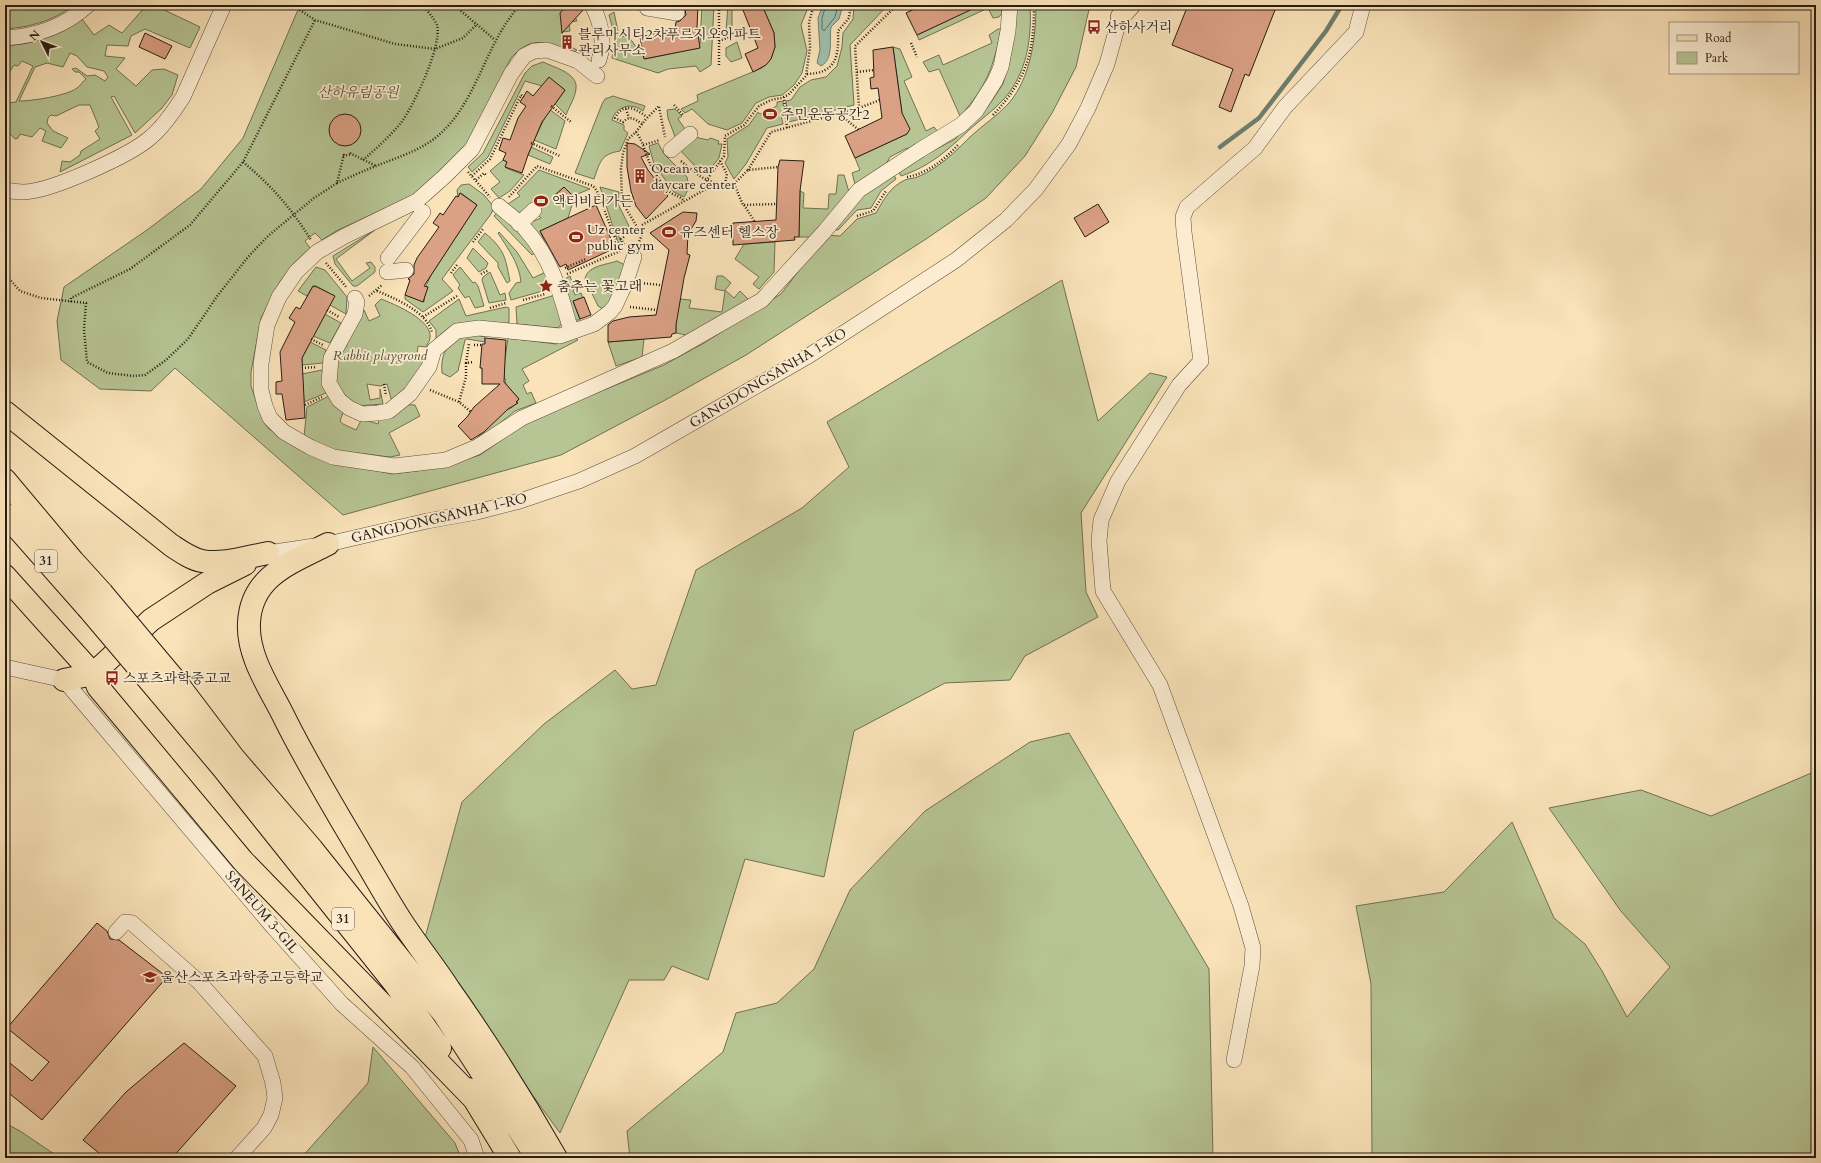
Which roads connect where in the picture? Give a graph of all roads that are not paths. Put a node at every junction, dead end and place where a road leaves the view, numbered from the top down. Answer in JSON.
{"nodes":[{"id":1,"x":88,"y":5,"type":"edge"},
{"id":2,"x":224,"y":5,"type":"edge"},
{"id":3,"x":1010,"y":5,"type":"edge"},
{"id":4,"x":1363,"y":5,"type":"edge"},
{"id":5,"x":596,"y":6,"type":"edge"},
{"id":6,"x":647,"y":8,"type":"dead end"},
{"id":7,"x":1123,"y":8,"type":"edge"},
{"id":8,"x":676,"y":13,"type":"dead end"},
{"id":9,"x":5,"y":38,"type":"edge"},
{"id":10,"x":599,"y":60,"type":"dead end"},
{"id":11,"x":597,"y":76,"type":"dead end"},
{"id":12,"x":690,"y":134,"type":"dead end"},
{"id":13,"x":669,"y":144,"type":"road end"},
{"id":14,"x":5,"y":190,"type":"edge"},
{"id":15,"x":499,"y":206,"type":"road end"},
{"id":16,"x":426,"y":210,"type":"junction"},
{"id":17,"x":534,"y":210,"type":"dead end"},
{"id":18,"x":519,"y":224,"type":"junction"},
{"id":19,"x":634,"y":258,"type":"road end"},
{"id":20,"x":406,"y":270,"type":"dead end"},
{"id":21,"x":355,"y":298,"type":"road end"},
{"id":22,"x":571,"y":331,"type":"junction"},
{"id":23,"x":5,"y":412,"type":"edge"},
{"id":24,"x":5,"y":480,"type":"edge"},
{"id":25,"x":5,"y":514,"type":"edge"},
{"id":26,"x":328,"y":544,"type":"junction"},
{"id":27,"x":268,"y":553,"type":"junction"},
{"id":28,"x":5,"y":576,"type":"edge"},
{"id":29,"x":95,"y":600,"type":"junction"},
{"id":30,"x":5,"y":667,"type":"edge"},
{"id":31,"x":93,"y":674,"type":"junction"},
{"id":32,"x":64,"y":680,"type":"junction"},
{"id":33,"x":167,"y":686,"type":"junction"},
{"id":34,"x":116,"y":932,"type":"dead end"},
{"id":35,"x":1234,"y":1060,"type":"dead end"},
{"id":36,"x":476,"y":1101,"type":"junction"},
{"id":37,"x":237,"y":1158,"type":"edge"},
{"id":38,"x":476,"y":1158,"type":"edge"},
{"id":39,"x":510,"y":1158,"type":"edge"},
{"id":40,"x":538,"y":1158,"type":"edge"},
{"id":41,"x":556,"y":1158,"type":"edge"}],
"edges":[{"from":1,"to":9,"type":"street"},
{"from":2,"to":14,"type":"street"},
{"from":3,"to":16,"type":"street"},
{"from":4,"to":35,"type":"street"},
{"from":5,"to":10,"type":"street"},
{"from":6,"to":8,"type":"street"},
{"from":7,"to":26,"type":"street","name":"GANGDONGSANHA 1-RO"},
{"from":11,"to":16,"type":"street"},
{"from":12,"to":13,"type":"street"},
{"from":15,"to":18,"type":"street"},
{"from":16,"to":20,"type":"street"},
{"from":17,"to":18,"type":"street"},
{"from":18,"to":22,"type":"street"},
{"from":19,"to":22,"type":"street"},
{"from":21,"to":22,"type":"street"},
{"from":23,"to":27,"type":"highway"},
{"from":24,"to":29,"type":"highway"},
{"from":25,"to":29,"type":"highway","number":"31"},
{"from":26,"to":27,"type":"street","name":"GANGDONGSANHA 1-RO"},
{"from":26,"to":41,"type":"highway"},
{"from":27,"to":31,"type":"highway"},
{"from":28,"to":31,"type":"highway"},
{"from":29,"to":33,"type":"highway","bridge":true},
{"from":30,"to":32,"type":"street"},
{"from":31,"to":32,"type":"highway"},
{"from":31,"to":36,"type":"highway"},
{"from":32,"to":38,"type":"street","name":"SANEUM 3-GIL"},
{"from":33,"to":36,"type":"highway","number":"31"},
{"from":33,"to":40,"type":"highway"},
{"from":34,"to":37,"type":"street"},
{"from":36,"to":39,"type":"highway","number":"31"}]}
